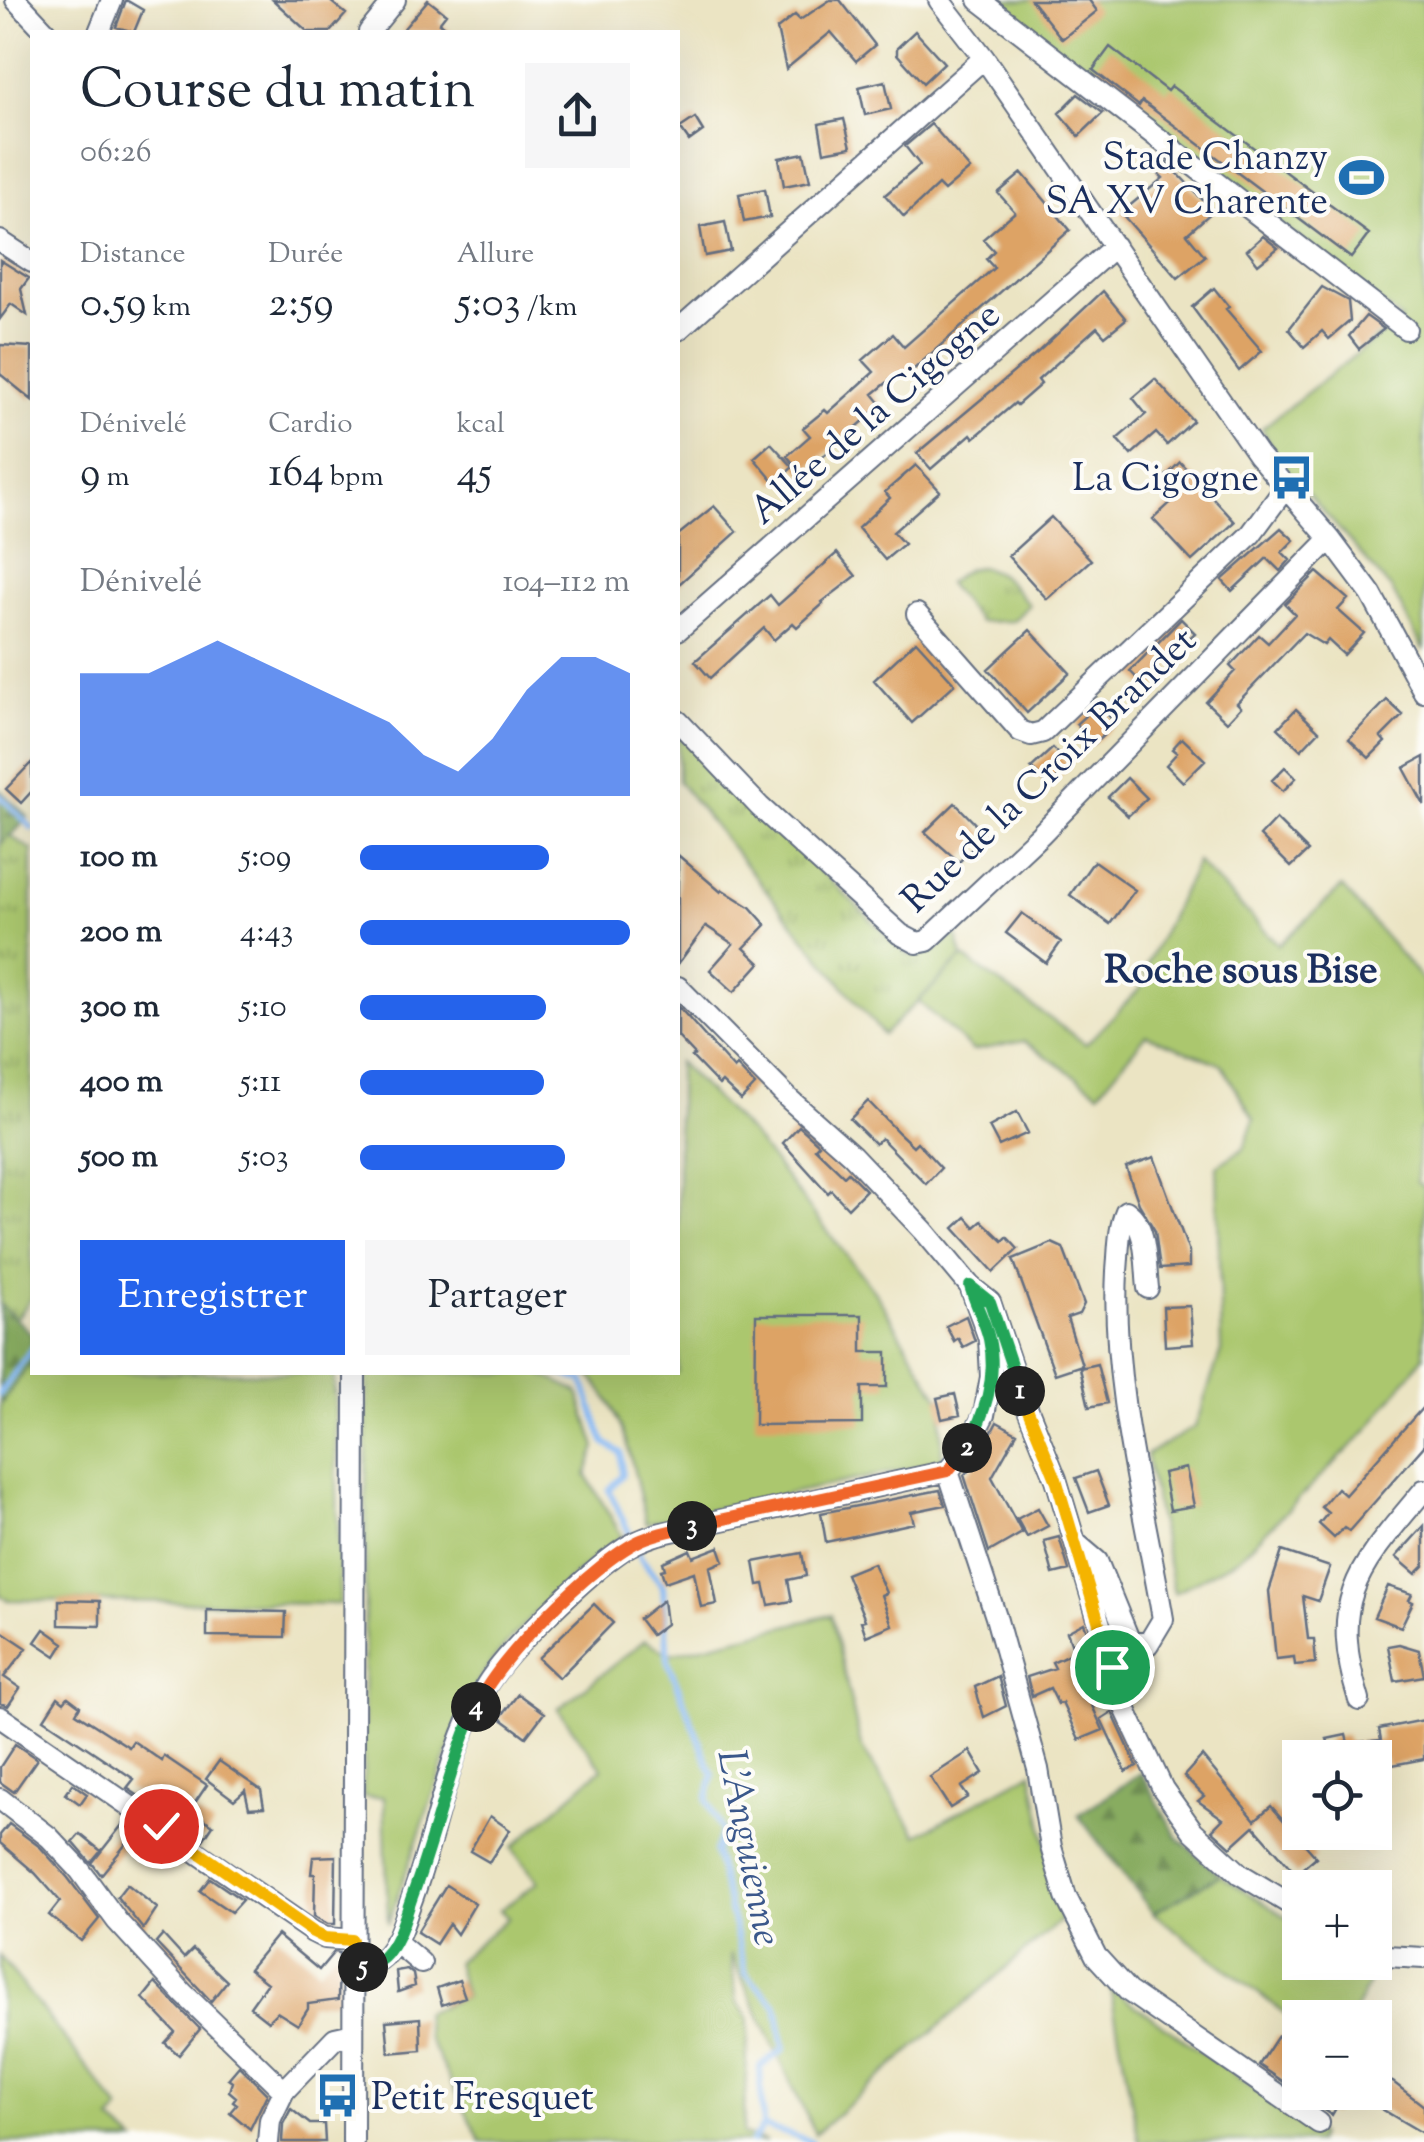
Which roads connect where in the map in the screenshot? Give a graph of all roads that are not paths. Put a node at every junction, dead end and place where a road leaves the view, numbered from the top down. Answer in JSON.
{"nodes":[{"id":1,"x":16,"y":0,"type":"edge"},
{"id":2,"x":112,"y":0,"type":"edge"},
{"id":3,"x":395,"y":0,"type":"edge"},
{"id":4,"x":940,"y":0,"type":"edge"},
{"id":5,"x":979,"y":0,"type":"edge"},
{"id":6,"x":44,"y":30,"type":"edge"},
{"id":7,"x":101,"y":30,"type":"edge"},
{"id":8,"x":371,"y":30,"type":"edge"},
{"id":9,"x":984,"y":58,"type":"junction"},
{"id":10,"x":0,"y":241,"type":"edge"},
{"id":11,"x":1115,"y":246,"type":"junction"},
{"id":12,"x":30,"y":261,"type":"edge"},
{"id":13,"x":680,"y":328,"type":"edge"},
{"id":14,"x":1406,"y":330,"type":"dead end"},
{"id":15,"x":1285,"y":488,"type":"junction"},
{"id":16,"x":1330,"y":539,"type":"junction"},
{"id":17,"x":917,"y":614,"type":"dead end"},
{"id":18,"x":680,"y":628,"type":"edge"},
{"id":19,"x":1424,"y":692,"type":"edge"},
{"id":20,"x":680,"y":723,"type":"edge"},
{"id":21,"x":680,"y":988,"type":"edge"},
{"id":22,"x":970,"y":1286,"type":"junction"},
{"id":23,"x":1148,"y":1288,"type":"dead end"},
{"id":24,"x":355,"y":1375,"type":"edge"},
{"id":25,"x":948,"y":1471,"type":"junction"},
{"id":26,"x":1424,"y":1490,"type":"edge"},
{"id":27,"x":1075,"y":1542,"type":"junction"},
{"id":28,"x":1359,"y":1700,"type":"dead end"},
{"id":29,"x":0,"y":1718,"type":"edge"},
{"id":30,"x":0,"y":1798,"type":"edge"},
{"id":31,"x":1282,"y":1899,"type":"edge"},
{"id":32,"x":352,"y":1940,"type":"junction"},
{"id":33,"x":395,"y":1941,"type":"junction"},
{"id":34,"x":1392,"y":1956,"type":"edge"},
{"id":35,"x":1424,"y":1958,"type":"edge"},
{"id":36,"x":420,"y":1964,"type":"dead end"},
{"id":37,"x":353,"y":1967,"type":"junction"},
{"id":38,"x":353,"y":2034,"type":"junction"},
{"id":39,"x":284,"y":2090,"type":"junction"},
{"id":40,"x":1320,"y":2123,"type":"dead end"},
{"id":41,"x":268,"y":2142,"type":"edge"},
{"id":42,"x":353,"y":2142,"type":"edge"}],
"edges":[{"from":1,"to":6,"type":"street"},
{"from":2,"to":7,"type":"street"},
{"from":3,"to":8,"type":"street"},
{"from":4,"to":9,"type":"street"},
{"from":5,"to":14,"type":"street"},
{"from":9,"to":11,"type":"street"},
{"from":9,"to":13,"type":"street"},
{"from":10,"to":12,"type":"street"},
{"from":11,"to":15,"type":"street"},
{"from":11,"to":18,"type":"street","name":"Allée de la Cigogne"},
{"from":15,"to":16,"type":"street"},
{"from":15,"to":17,"type":"street"},
{"from":16,"to":19,"type":"street"},
{"from":16,"to":20,"type":"street","name":"Rue de la Croix Brandet"},
{"from":21,"to":22,"type":"street"},
{"from":22,"to":25,"type":"street"},
{"from":22,"to":27,"type":"street"},
{"from":23,"to":27,"type":"street"},
{"from":24,"to":32,"type":"street"},
{"from":25,"to":33,"type":"street"},
{"from":25,"to":40,"type":"street"},
{"from":26,"to":28,"type":"street"},
{"from":27,"to":31,"type":"street"},
{"from":29,"to":32,"type":"street"},
{"from":30,"to":39,"type":"street"},
{"from":32,"to":37,"type":"street"},
{"from":33,"to":36,"type":"street"},
{"from":33,"to":37,"type":"street"},
{"from":34,"to":35,"type":"street"},
{"from":37,"to":38,"type":"street"},
{"from":38,"to":39,"type":"street"},
{"from":38,"to":42,"type":"street"},
{"from":39,"to":41,"type":"street"}]}
